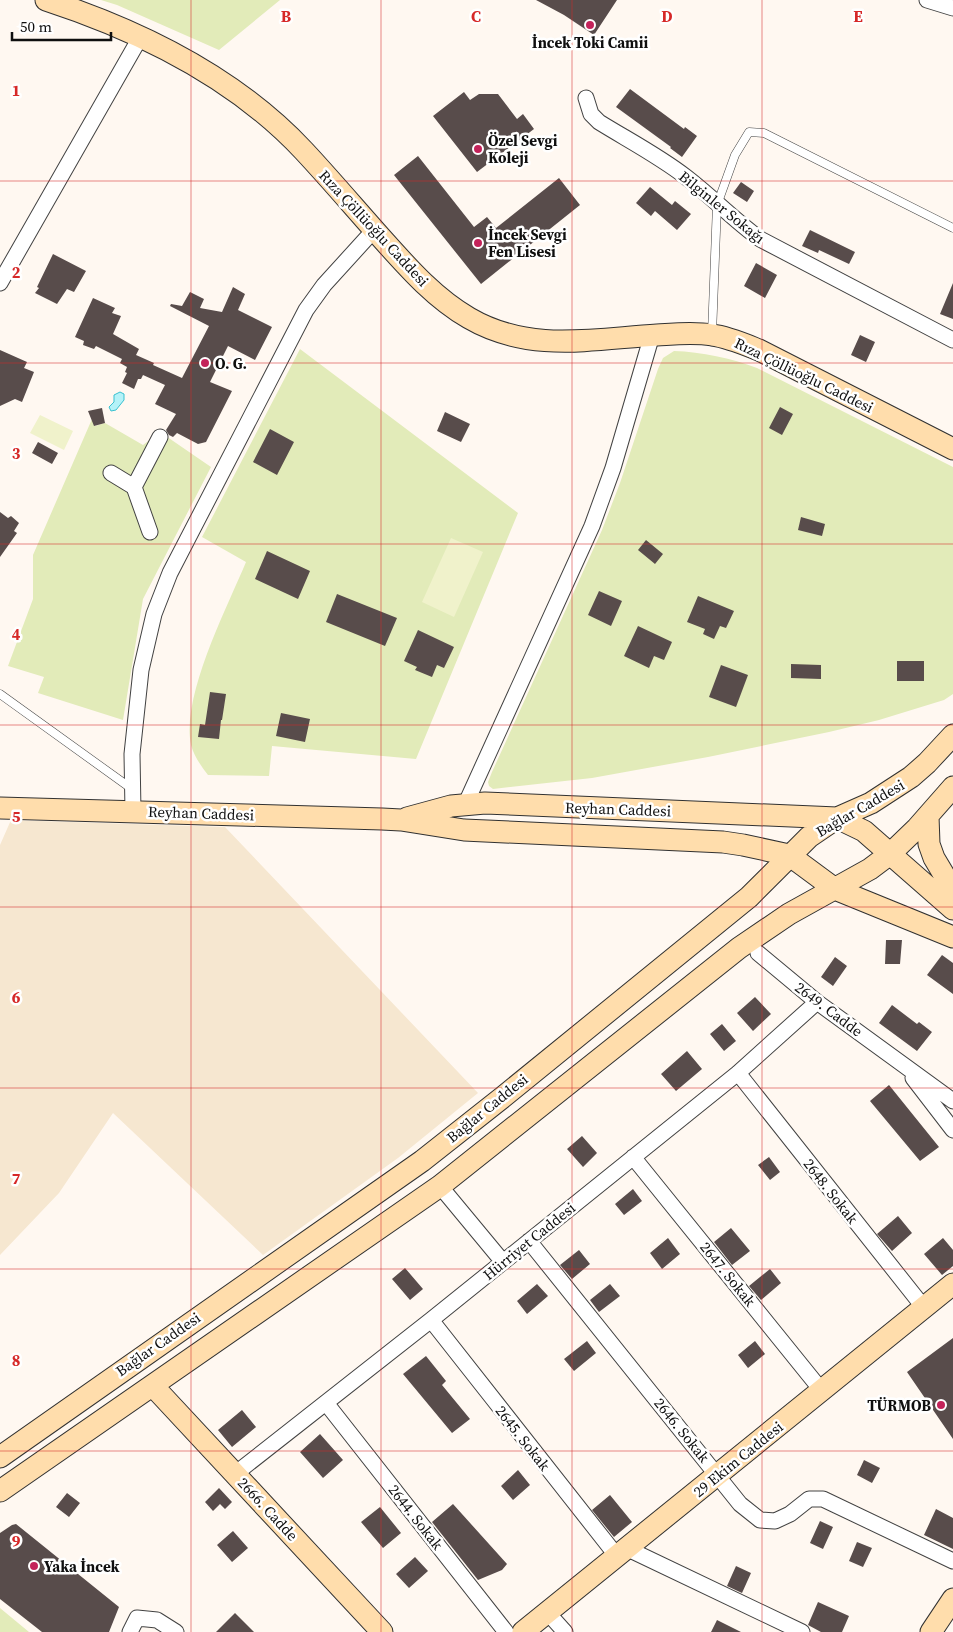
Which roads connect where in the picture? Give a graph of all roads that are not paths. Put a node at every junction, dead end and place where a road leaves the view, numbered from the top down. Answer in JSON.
{"nodes":[{"id":1,"x":46,"y":0,"type":"edge"},
{"id":2,"x":927,"y":0,"type":"edge"},
{"id":3,"x":953,"y":8,"type":"edge"},
{"id":4,"x":141,"y":36,"type":"junction"},
{"id":5,"x":586,"y":98,"type":"dead end"},
{"id":6,"x":717,"y":204,"type":"junction"},
{"id":7,"x":953,"y":228,"type":"edge"},
{"id":8,"x":374,"y":230,"type":"junction"},
{"id":9,"x":0,"y":283,"type":"edge"},
{"id":10,"x":712,"y":334,"type":"junction"},
{"id":11,"x":652,"y":335,"type":"junction"},
{"id":12,"x":953,"y":340,"type":"edge"},
{"id":13,"x":160,"y":437,"type":"dead end"},
{"id":14,"x":953,"y":449,"type":"edge"},
{"id":15,"x":112,"y":473,"type":"dead end"},
{"id":16,"x":134,"y":488,"type":"junction"},
{"id":17,"x":150,"y":532,"type":"dead end"},
{"id":18,"x":0,"y":694,"type":"edge"},
{"id":19,"x":953,"y":735,"type":"edge"},
{"id":20,"x":953,"y":787,"type":"edge"},
{"id":21,"x":132,"y":789,"type":"junction"},
{"id":22,"x":466,"y":804,"type":"junction"},
{"id":23,"x":0,"y":808,"type":"edge"},
{"id":24,"x":134,"y":811,"type":"junction"},
{"id":25,"x":928,"y":816,"type":"junction"},
{"id":26,"x":837,"y":818,"type":"junction"},
{"id":27,"x":401,"y":820,"type":"junction"},
{"id":28,"x":890,"y":854,"type":"junction"},
{"id":29,"x":789,"y":856,"type":"junction"},
{"id":30,"x":835,"y":889,"type":"junction"},
{"id":31,"x":953,"y":890,"type":"edge"},
{"id":32,"x":953,"y":908,"type":"edge"},
{"id":33,"x":953,"y":937,"type":"edge"},
{"id":34,"x":758,"y":953,"type":"dead end"},
{"id":35,"x":817,"y":1002,"type":"junction"},
{"id":36,"x":901,"y":1063,"type":"junction"},
{"id":37,"x":738,"y":1073,"type":"junction"},
{"id":38,"x":953,"y":1101,"type":"edge"},
{"id":39,"x":953,"y":1130,"type":"edge"},
{"id":40,"x":633,"y":1157,"type":"junction"},
{"id":41,"x":440,"y":1186,"type":"junction"},
{"id":42,"x":529,"y":1241,"type":"junction"},
{"id":43,"x":503,"y":1262,"type":"junction"},
{"id":44,"x":953,"y":1284,"type":"edge"},
{"id":45,"x":925,"y":1308,"type":"junction"},
{"id":46,"x":431,"y":1320,"type":"junction"},
{"id":47,"x":153,"y":1386,"type":"junction"},
{"id":48,"x":822,"y":1391,"type":"junction"},
{"id":49,"x":326,"y":1403,"type":"junction"},
{"id":50,"x":0,"y":1457,"type":"edge"},
{"id":51,"x":235,"y":1474,"type":"junction"},
{"id":52,"x":718,"y":1475,"type":"junction"},
{"id":53,"x":0,"y":1491,"type":"edge"},
{"id":54,"x":621,"y":1551,"type":"junction"},
{"id":55,"x":953,"y":1561,"type":"edge"},
{"id":56,"x":953,"y":1599,"type":"edge"},
{"id":57,"x":547,"y":1612,"type":"junction"},
{"id":58,"x":134,"y":1625,"type":"edge"},
{"id":59,"x":176,"y":1632,"type":"edge"},
{"id":60,"x":382,"y":1632,"type":"edge"},
{"id":61,"x":506,"y":1632,"type":"edge"},
{"id":62,"x":522,"y":1632,"type":"edge"},
{"id":63,"x":565,"y":1632,"type":"edge"},
{"id":64,"x":802,"y":1632,"type":"edge"},
{"id":65,"x":931,"y":1632,"type":"edge"}],
"edges":[{"from":1,"to":4,"type":"street","name":"Rıza Çöllüoğlu Caddesi"},
{"from":2,"to":3,"type":"street"},
{"from":4,"to":8,"type":"street","name":"Rıza Çöllüoğlu Caddesi"},
{"from":4,"to":9,"type":"street"},
{"from":5,"to":6,"type":"street","name":"Bilginler Sokağı"},
{"from":6,"to":7,"type":"lane"},
{"from":6,"to":10,"type":"lane"},
{"from":6,"to":12,"type":"street","name":"Bilginler Sokağı"},
{"from":8,"to":11,"type":"street","name":"Rıza Çöllüoğlu Caddesi"},
{"from":8,"to":21,"type":"street"},
{"from":10,"to":11,"type":"street","name":"Rıza Çöllüoğlu Caddesi"},
{"from":10,"to":14,"type":"street","name":"Rıza Çöllüoğlu Caddesi"},
{"from":11,"to":22,"type":"street"},
{"from":13,"to":16,"type":"street"},
{"from":15,"to":16,"type":"street"},
{"from":16,"to":17,"type":"street"},
{"from":18,"to":21,"type":"lane"},
{"from":19,"to":26,"type":"street","name":"Bağlar Caddesi"},
{"from":20,"to":25,"type":"street"},
{"from":21,"to":24,"type":"street"},
{"from":22,"to":26,"type":"street","name":"Reyhan Caddesi"},
{"from":22,"to":27,"type":"street","name":"Reyhan Caddesi"},
{"from":23,"to":24,"type":"street","name":"Reyhan Caddesi"},
{"from":24,"to":27,"type":"street","name":"Reyhan Caddesi"},
{"from":25,"to":28,"type":"street"},
{"from":25,"to":31,"type":"street"},
{"from":26,"to":28,"type":"street"},
{"from":26,"to":29,"type":"street","name":"Bağlar Caddesi"},
{"from":27,"to":29,"type":"street","name":"Reyhan Caddesi"},
{"from":28,"to":30,"type":"street"},
{"from":28,"to":32,"type":"street"},
{"from":29,"to":30,"type":"street"},
{"from":29,"to":50,"type":"street","name":"Bağlar Caddesi"},
{"from":30,"to":33,"type":"street"},
{"from":30,"to":41,"type":"street"},
{"from":34,"to":35,"type":"street","name":"2649. Cadde"},
{"from":35,"to":36,"type":"street","name":"2649. Cadde"},
{"from":35,"to":37,"type":"street","name":"Hürriyet Caddesi"},
{"from":36,"to":38,"type":"street","name":"2649. Cadde"},
{"from":36,"to":39,"type":"street","name":"2649. Cadde"},
{"from":37,"to":40,"type":"street","name":"Hürriyet Caddesi"},
{"from":37,"to":45,"type":"street","name":"2648. Sokak"},
{"from":40,"to":42,"type":"street","name":"Hürriyet Caddesi"},
{"from":40,"to":48,"type":"street","name":"2647. Sokak"},
{"from":41,"to":43,"type":"street"},
{"from":41,"to":47,"type":"street"},
{"from":42,"to":43,"type":"street","name":"Hürriyet Caddesi"},
{"from":42,"to":52,"type":"street","name":"2646. Sokak"},
{"from":43,"to":46,"type":"street","name":"Hürriyet Caddesi"},
{"from":44,"to":45,"type":"street","name":"29 Ekim Caddesi"},
{"from":45,"to":48,"type":"street","name":"29 Ekim Caddesi"},
{"from":46,"to":49,"type":"street","name":"Hürriyet Caddesi"},
{"from":46,"to":54,"type":"street","name":"2645. Sokak"},
{"from":47,"to":51,"type":"street","name":"2666. Cadde"},
{"from":47,"to":53,"type":"street"},
{"from":48,"to":52,"type":"street","name":"29 Ekim Caddesi"},
{"from":49,"to":51,"type":"street","name":"Hürriyet Caddesi"},
{"from":49,"to":61,"type":"street","name":"2644. Sokak"},
{"from":51,"to":60,"type":"street","name":"2666. Cadde"},
{"from":52,"to":54,"type":"street","name":"29 Ekim Caddesi"},
{"from":52,"to":55,"type":"street","name":"2646. Sokak"},
{"from":54,"to":57,"type":"street","name":"29 Ekim Caddesi"},
{"from":54,"to":64,"type":"street","name":"2645. Sokak"},
{"from":56,"to":65,"type":"street"},
{"from":57,"to":62,"type":"street","name":"29 Ekim Caddesi"},
{"from":57,"to":63,"type":"street"},
{"from":58,"to":59,"type":"street"}]}
